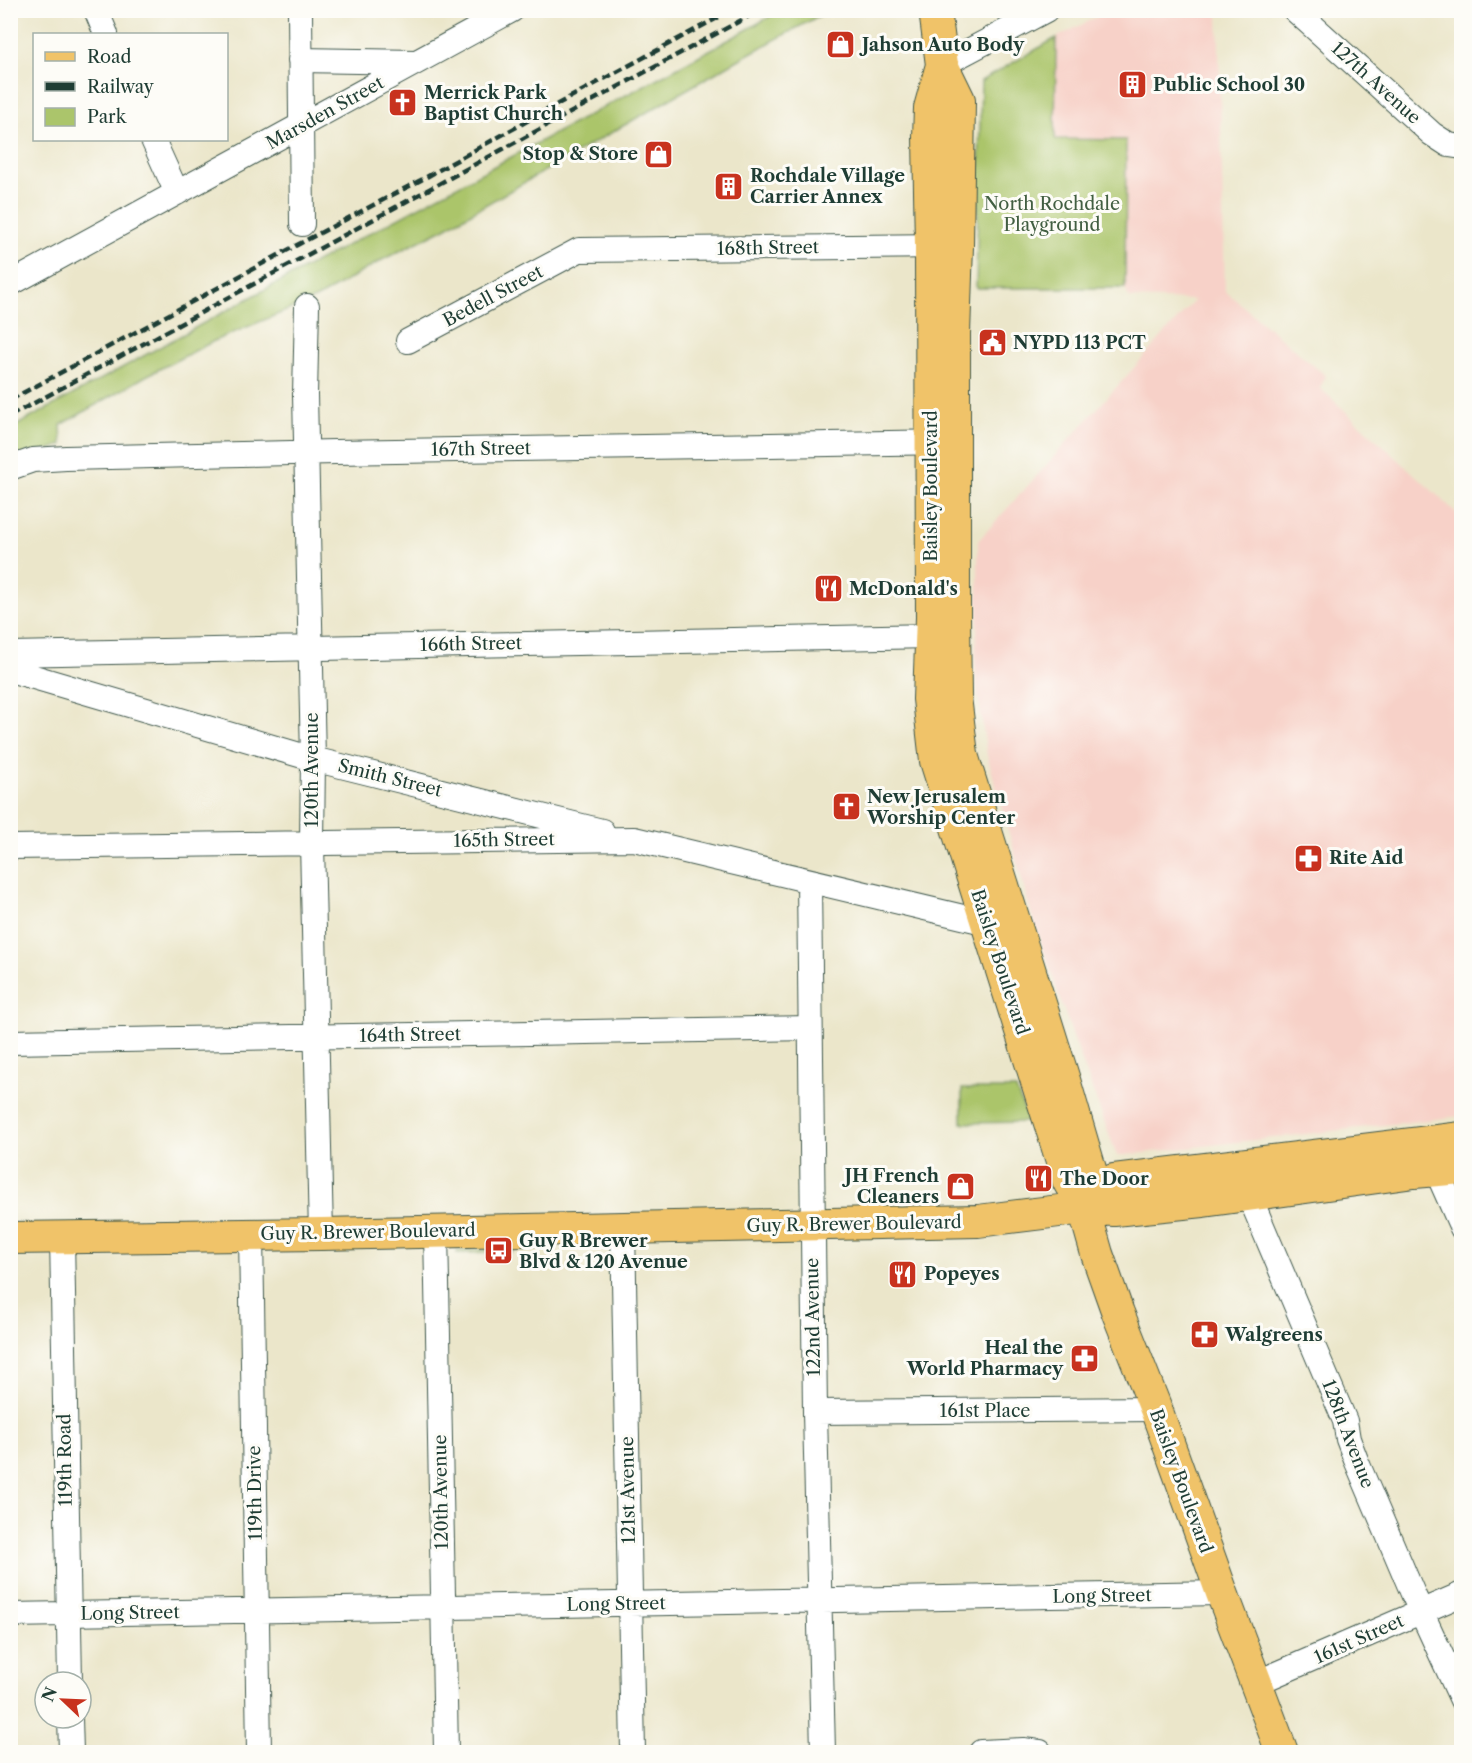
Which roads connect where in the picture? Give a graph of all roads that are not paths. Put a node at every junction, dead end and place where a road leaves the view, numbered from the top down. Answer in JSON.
{"nodes":[{"id":1,"x":96,"y":10,"type":"edge"},
{"id":2,"x":300,"y":10,"type":"edge"},
{"id":3,"x":512,"y":10,"type":"edge"},
{"id":4,"x":935,"y":10,"type":"edge"},
{"id":5,"x":1046,"y":10,"type":"edge"},
{"id":6,"x":1295,"y":10,"type":"edge"},
{"id":7,"x":106,"y":33,"type":"edge"},
{"id":8,"x":300,"y":60,"type":"junction"},
{"id":9,"x":418,"y":62,"type":"junction"},
{"id":10,"x":942,"y":65,"type":"junction"},
{"id":11,"x":301,"y":126,"type":"junction"},
{"id":12,"x":153,"y":141,"type":"edge"},
{"id":13,"x":1461,"y":147,"type":"edge"},
{"id":14,"x":177,"y":193,"type":"junction"},
{"id":15,"x":302,"y":224,"type":"dead end"},
{"id":16,"x":944,"y":246,"type":"junction"},
{"id":17,"x":579,"y":250,"type":"joint"},
{"id":18,"x":11,"y":282,"type":"edge"},
{"id":19,"x":307,"y":306,"type":"dead end"},
{"id":20,"x":408,"y":340,"type":"dead end"},
{"id":21,"x":942,"y":442,"type":"junction"},
{"id":22,"x":307,"y":452,"type":"junction"},
{"id":23,"x":10,"y":468,"type":"edge"},
{"id":24,"x":943,"y":637,"type":"junction"},
{"id":25,"x":310,"y":647,"type":"junction"},
{"id":26,"x":10,"y":654,"type":"edge"},
{"id":27,"x":10,"y":670,"type":"edge"},
{"id":28,"x":313,"y":759,"type":"junction"},
{"id":29,"x":491,"y":803,"type":"junction"},
{"id":30,"x":634,"y":839,"type":"junction"},
{"id":31,"x":486,"y":840,"type":"junction"},
{"id":32,"x":312,"y":843,"type":"junction"},
{"id":33,"x":10,"y":847,"type":"edge"},
{"id":34,"x":809,"y":881,"type":"junction"},
{"id":35,"x":1000,"y":920,"type":"junction"},
{"id":36,"x":810,"y":1028,"type":"junction"},
{"id":37,"x":317,"y":1037,"type":"junction"},
{"id":38,"x":10,"y":1042,"type":"edge"},
{"id":39,"x":1461,"y":1138,"type":"edge"},
{"id":40,"x":1423,"y":1142,"type":"junction"},
{"id":41,"x":1247,"y":1164,"type":"junction"},
{"id":42,"x":1449,"y":1169,"type":"edge"},
{"id":43,"x":1249,"y":1195,"type":"junction"},
{"id":44,"x":1084,"y":1208,"type":"junction"},
{"id":45,"x":812,"y":1225,"type":"junction"},
{"id":46,"x":623,"y":1228,"type":"junction"},
{"id":47,"x":1461,"y":1228,"type":"edge"},
{"id":48,"x":436,"y":1231,"type":"junction"},
{"id":49,"x":251,"y":1234,"type":"junction"},
{"id":50,"x":321,"y":1234,"type":"junction"},
{"id":51,"x":62,"y":1237,"type":"junction"},
{"id":52,"x":10,"y":1238,"type":"edge"},
{"id":53,"x":1156,"y":1409,"type":"junction"},
{"id":54,"x":814,"y":1412,"type":"junction"},
{"id":55,"x":1222,"y":1593,"type":"junction"},
{"id":56,"x":1461,"y":1594,"type":"edge"},
{"id":57,"x":819,"y":1601,"type":"junction"},
{"id":58,"x":630,"y":1604,"type":"junction"},
{"id":59,"x":443,"y":1608,"type":"junction"},
{"id":60,"x":257,"y":1610,"type":"junction"},
{"id":61,"x":1421,"y":1611,"type":"junction"},
{"id":62,"x":68,"y":1614,"type":"junction"},
{"id":63,"x":10,"y":1615,"type":"edge"},
{"id":64,"x":70,"y":1670,"type":"edge"},
{"id":65,"x":1256,"y":1683,"type":"junction"},
{"id":66,"x":1461,"y":1700,"type":"edge"},
{"id":67,"x":70,"y":1730,"type":"edge"},
{"id":68,"x":71,"y":1752,"type":"edge"},
{"id":69,"x":259,"y":1752,"type":"edge"},
{"id":70,"x":446,"y":1752,"type":"edge"},
{"id":71,"x":633,"y":1752,"type":"edge"},
{"id":72,"x":823,"y":1752,"type":"edge"},
{"id":73,"x":981,"y":1752,"type":"edge"},
{"id":74,"x":1040,"y":1752,"type":"edge"},
{"id":75,"x":1282,"y":1752,"type":"edge"}],
"edges":[{"from":1,"to":7,"type":"street"},
{"from":2,"to":8,"type":"street"},
{"from":3,"to":9,"type":"street","name":"Marsden Street"},
{"from":4,"to":10,"type":"main road","name":"Baisley Boulevard"},
{"from":5,"to":10,"type":"street"},
{"from":6,"to":13,"type":"street","name":"127th Avenue"},
{"from":8,"to":9,"type":"street"},
{"from":8,"to":11,"type":"street"},
{"from":9,"to":11,"type":"street","name":"Marsden Street"},
{"from":10,"to":16,"type":"main road","name":"Baisley Boulevard"},
{"from":11,"to":14,"type":"street","name":"Marsden Street"},
{"from":11,"to":15,"type":"street"},
{"from":12,"to":14,"type":"street"},
{"from":14,"to":18,"type":"street","name":"Marsden Street"},
{"from":16,"to":17,"type":"street","name":"168th Street"},
{"from":16,"to":21,"type":"main road","name":"Baisley Boulevard"},
{"from":17,"to":20,"type":"street","name":"Bedell Street"},
{"from":19,"to":22,"type":"street","name":"120th Avenue"},
{"from":21,"to":22,"type":"street","name":"167th Street"},
{"from":21,"to":24,"type":"main road","name":"Baisley Boulevard"},
{"from":22,"to":23,"type":"street","name":"167th Street"},
{"from":22,"to":25,"type":"street","name":"120th Avenue"},
{"from":24,"to":25,"type":"street","name":"166th Street"},
{"from":24,"to":35,"type":"main road","name":"Baisley Boulevard"},
{"from":25,"to":26,"type":"street","name":"166th Street"},
{"from":25,"to":28,"type":"street","name":"120th Avenue"},
{"from":27,"to":28,"type":"street","name":"Smith Street"},
{"from":28,"to":29,"type":"street","name":"Smith Street"},
{"from":28,"to":32,"type":"street","name":"120th Avenue"},
{"from":29,"to":30,"type":"street","name":"Smith Street"},
{"from":29,"to":31,"type":"street"},
{"from":30,"to":31,"type":"street","name":"165th Street"},
{"from":30,"to":34,"type":"street","name":"165th Street"},
{"from":31,"to":32,"type":"street","name":"165th Street"},
{"from":32,"to":33,"type":"street","name":"165th Street"},
{"from":32,"to":37,"type":"street","name":"120th Avenue"},
{"from":34,"to":35,"type":"street","name":"165th Street"},
{"from":34,"to":36,"type":"street","name":"122nd Avenue"},
{"from":35,"to":44,"type":"main road","name":"Baisley Boulevard"},
{"from":36,"to":37,"type":"street","name":"164th Street"},
{"from":36,"to":45,"type":"street","name":"122nd Avenue"},
{"from":37,"to":38,"type":"street","name":"164th Street"},
{"from":37,"to":50,"type":"street","name":"120th Avenue"},
{"from":39,"to":40,"type":"main road"},
{"from":40,"to":41,"type":"main road"},
{"from":40,"to":42,"type":"street"},
{"from":41,"to":43,"type":"street","name":"128th Avenue"},
{"from":41,"to":44,"type":"main road"},
{"from":42,"to":43,"type":"main road","name":"Guy R. Brewer Boulevard"},
{"from":42,"to":47,"type":"street"},
{"from":43,"to":44,"type":"main road","name":"Guy R. Brewer Boulevard"},
{"from":43,"to":61,"type":"street","name":"128th Avenue"},
{"from":44,"to":45,"type":"main road","name":"Guy R. Brewer Boulevard"},
{"from":44,"to":53,"type":"main road","name":"Baisley Boulevard"},
{"from":45,"to":46,"type":"main road","name":"Guy R. Brewer Boulevard"},
{"from":45,"to":54,"type":"street","name":"122nd Avenue"},
{"from":46,"to":48,"type":"main road","name":"Guy R. Brewer Boulevard"},
{"from":46,"to":58,"type":"street","name":"121st Avenue"},
{"from":48,"to":50,"type":"main road","name":"Guy R. Brewer Boulevard"},
{"from":48,"to":59,"type":"street","name":"120th Avenue"},
{"from":49,"to":50,"type":"main road","name":"Guy R. Brewer Boulevard"},
{"from":49,"to":51,"type":"main road","name":"Guy R. Brewer Boulevard"},
{"from":49,"to":60,"type":"street","name":"119th Drive"},
{"from":51,"to":52,"type":"main road","name":"Guy R. Brewer Boulevard"},
{"from":51,"to":62,"type":"street","name":"119th Road"},
{"from":53,"to":54,"type":"street","name":"161st Place"},
{"from":53,"to":55,"type":"main road","name":"Baisley Boulevard"},
{"from":54,"to":57,"type":"street","name":"122nd Avenue"},
{"from":55,"to":57,"type":"street","name":"Long Street"},
{"from":55,"to":65,"type":"main road","name":"Baisley Boulevard"},
{"from":56,"to":61,"type":"street","name":"161st Street"},
{"from":57,"to":58,"type":"street","name":"Long Street"},
{"from":57,"to":72,"type":"street","name":"122nd Avenue"},
{"from":58,"to":59,"type":"street","name":"Long Street"},
{"from":58,"to":71,"type":"street","name":"121st Avenue"},
{"from":59,"to":60,"type":"street","name":"Long Street"},
{"from":59,"to":70,"type":"street","name":"120th Avenue"},
{"from":60,"to":62,"type":"street","name":"Long Street"},
{"from":60,"to":69,"type":"street","name":"119th Drive"},
{"from":61,"to":65,"type":"street","name":"161st Street"},
{"from":61,"to":66,"type":"street","name":"128th Avenue"},
{"from":62,"to":63,"type":"street","name":"Long Street"},
{"from":62,"to":64,"type":"street","name":"119th Road"},
{"from":65,"to":75,"type":"main road","name":"Baisley Boulevard"},
{"from":67,"to":68,"type":"street"},
{"from":73,"to":74,"type":"street"}]}
